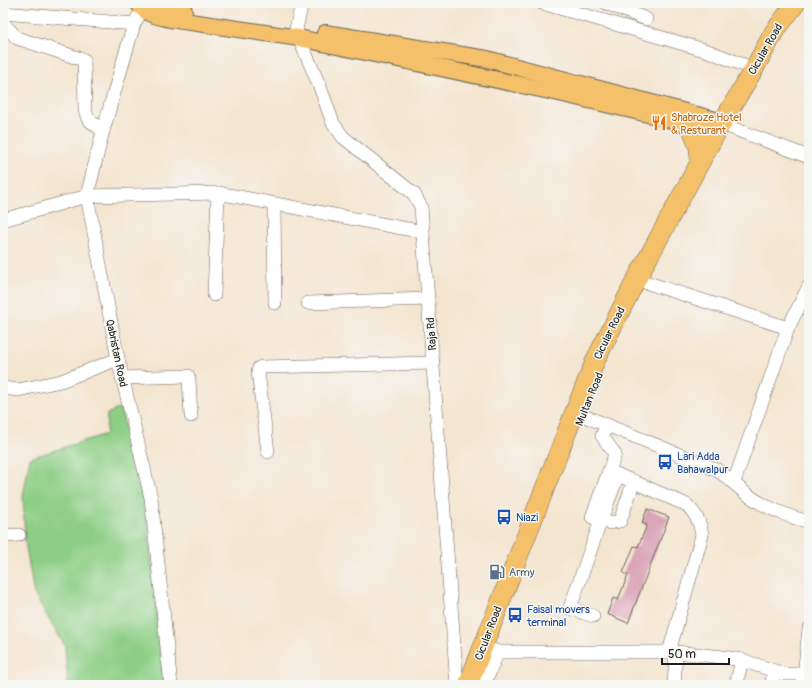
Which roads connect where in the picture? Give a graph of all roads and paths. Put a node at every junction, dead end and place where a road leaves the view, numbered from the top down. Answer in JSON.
{"nodes":[{"id":1,"x":302,"y":3,"type":"edge"},
{"id":2,"x":542,"y":3,"type":"edge"},
{"id":3,"x":606,"y":3,"type":"edge"},
{"id":4,"x":798,"y":4,"type":"edge"},
{"id":5,"x":146,"y":5,"type":"edge"},
{"id":6,"x":3,"y":13,"type":"edge"},
{"id":7,"x":646,"y":19,"type":"dead end"},
{"id":8,"x":3,"y":23,"type":"edge"},
{"id":9,"x":134,"y":24,"type":"junction"},
{"id":10,"x":298,"y":33,"type":"junction"},
{"id":11,"x":754,"y":69,"type":"junction"},
{"id":12,"x":691,"y":126,"type":"junction"},
{"id":13,"x":724,"y":128,"type":"junction"},
{"id":14,"x":103,"y":131,"type":"junction"},
{"id":15,"x":809,"y":157,"type":"edge"},
{"id":16,"x":700,"y":161,"type":"junction"},
{"id":17,"x":218,"y":193,"type":"junction"},
{"id":18,"x":88,"y":196,"type":"junction"},
{"id":19,"x":274,"y":204,"type":"junction"},
{"id":20,"x":3,"y":220,"type":"edge"},
{"id":21,"x":423,"y":232,"type":"junction"},
{"id":22,"x":641,"y":280,"type":"junction"},
{"id":23,"x":809,"y":286,"type":"edge"},
{"id":24,"x":214,"y":295,"type":"dead end"},
{"id":25,"x":428,"y":299,"type":"junction"},
{"id":26,"x":275,"y":303,"type":"dead end"},
{"id":27,"x":308,"y":303,"type":"dead end"},
{"id":28,"x":788,"y":328,"type":"junction"},
{"id":29,"x":118,"y":359,"type":"junction"},
{"id":30,"x":433,"y":363,"type":"junction"},
{"id":31,"x":122,"y":378,"type":"junction"},
{"id":32,"x":3,"y":388,"type":"edge"},
{"id":33,"x":582,"y":415,"type":"junction"},
{"id":34,"x":191,"y":416,"type":"dead end"},
{"id":35,"x":606,"y":425,"type":"junction"},
{"id":36,"x":268,"y":452,"type":"dead end"},
{"id":37,"x":622,"y":476,"type":"junction"},
{"id":38,"x":734,"y":482,"type":"junction"},
{"id":39,"x":605,"y":522,"type":"junction"},
{"id":40,"x":809,"y":522,"type":"edge"},
{"id":41,"x":19,"y":535,"type":"dead end"},
{"id":42,"x":3,"y":536,"type":"edge"},
{"id":43,"x":593,"y":616,"type":"dead end"},
{"id":44,"x":809,"y":629,"type":"edge"},
{"id":45,"x":491,"y":650,"type":"junction"},
{"id":46,"x":672,"y":652,"type":"junction"},
{"id":47,"x":742,"y":660,"type":"junction"},
{"id":48,"x":774,"y":672,"type":"junction"},
{"id":49,"x":804,"y":680,"type":"edge"},
{"id":50,"x":171,"y":685,"type":"edge"},
{"id":51,"x":457,"y":685,"type":"edge"},
{"id":52,"x":468,"y":685,"type":"edge"},
{"id":53,"x":477,"y":685,"type":"edge"},
{"id":54,"x":484,"y":685,"type":"edge"},
{"id":55,"x":674,"y":685,"type":"edge"},
{"id":56,"x":736,"y":685,"type":"edge"},
{"id":57,"x":771,"y":685,"type":"edge"}],
"edges":[{"from":1,"to":10,"type":"street"},
{"from":2,"to":11,"type":"street"},
{"from":3,"to":7,"type":"street"},
{"from":4,"to":11,"type":"highway","name":"Cicular Road"},
{"from":4,"to":13,"type":"highway","name":"Multan Road"},
{"from":5,"to":9,"type":"street","name":"Qabristan Road"},
{"from":5,"to":10,"type":"main road"},
{"from":6,"to":9,"type":"street"},
{"from":8,"to":14,"type":"street"},
{"from":9,"to":14,"type":"street","name":"Qabristan Road"},
{"from":10,"to":12,"type":"main road"},
{"from":10,"to":13,"type":"main road"},
{"from":10,"to":21,"type":"street","name":"Raja Rd"},
{"from":11,"to":13,"type":"highway","name":"Cicular Road"},
{"from":12,"to":13,"type":"main road"},
{"from":12,"to":16,"type":"highway"},
{"from":13,"to":15,"type":"street"},
{"from":13,"to":16,"type":"highway","name":"Cicular Road"},
{"from":13,"to":22,"type":"highway","name":"Multan Road"},
{"from":14,"to":18,"type":"street","name":"Qabristan Road"},
{"from":16,"to":22,"type":"highway","name":"Cicular Road"},
{"from":17,"to":18,"type":"street"},
{"from":17,"to":19,"type":"street"},
{"from":17,"to":24,"type":"street"},
{"from":18,"to":20,"type":"street"},
{"from":18,"to":29,"type":"street","name":"Qabristan Road"},
{"from":19,"to":21,"type":"street"},
{"from":19,"to":26,"type":"street"},
{"from":21,"to":25,"type":"street","name":"Raja Rd"},
{"from":22,"to":28,"type":"street"},
{"from":22,"to":33,"type":"highway","name":"Multan Road"},
{"from":22,"to":45,"type":"highway","name":"Cicular Road"},
{"from":23,"to":28,"type":"street"},
{"from":25,"to":27,"type":"street"},
{"from":25,"to":30,"type":"street","name":"Raja Rd"},
{"from":28,"to":38,"type":"street"},
{"from":29,"to":31,"type":"street","name":"Qabristan Road"},
{"from":29,"to":32,"type":"street"},
{"from":30,"to":36,"type":"street"},
{"from":30,"to":51,"type":"street","name":"Raja Rd"},
{"from":31,"to":34,"type":"street"},
{"from":31,"to":50,"type":"street","name":"Qabristan Road"},
{"from":33,"to":35,"type":"street"},
{"from":33,"to":45,"type":"highway","name":"Multan Road"},
{"from":35,"to":37,"type":"street"},
{"from":35,"to":38,"type":"street"},
{"from":37,"to":39,"type":"street"},
{"from":37,"to":39,"type":"street"},
{"from":37,"to":46,"type":"street"},
{"from":38,"to":40,"type":"street"},
{"from":39,"to":43,"type":"street"},
{"from":41,"to":42,"type":"street"},
{"from":44,"to":49,"type":"street"},
{"from":45,"to":46,"type":"street"},
{"from":45,"to":52,"type":"highway","name":"Cicular Road"},
{"from":45,"to":53,"type":"highway","name":"Multan Road"},
{"from":45,"to":54,"type":"street"},
{"from":46,"to":47,"type":"street"},
{"from":46,"to":55,"type":"street"},
{"from":47,"to":48,"type":"street"},
{"from":47,"to":56,"type":"street"},
{"from":48,"to":49,"type":"street"},
{"from":48,"to":57,"type":"street"}]}
